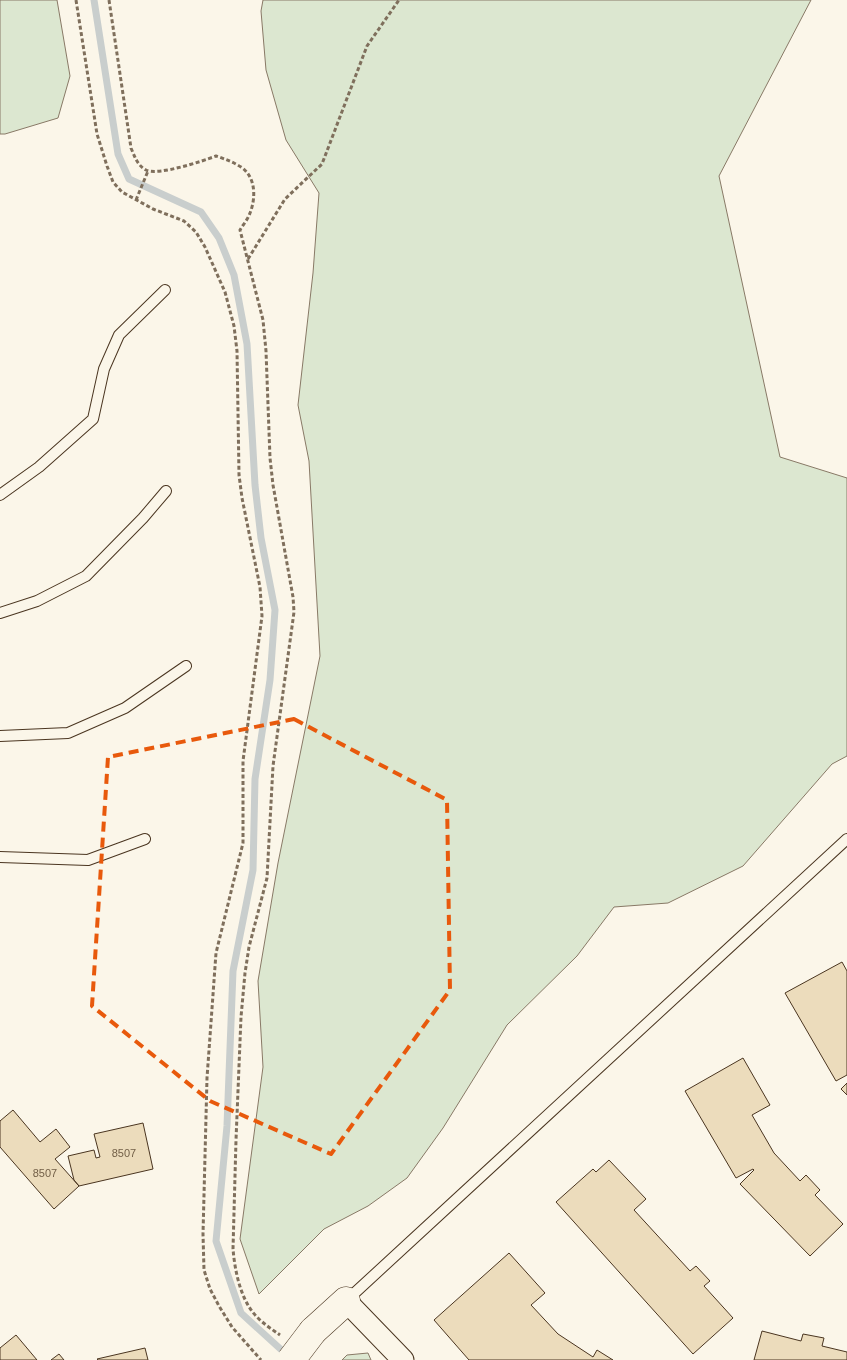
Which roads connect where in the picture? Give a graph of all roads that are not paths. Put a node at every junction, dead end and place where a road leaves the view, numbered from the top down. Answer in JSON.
{"nodes":[{"id":1,"x":165,"y":290,"type":"dead end"},
{"id":2,"x":166,"y":492,"type":"dead end"},
{"id":3,"x":0,"y":495,"type":"edge"},
{"id":4,"x":0,"y":613,"type":"edge"},
{"id":5,"x":186,"y":666,"type":"dead end"},
{"id":6,"x":0,"y":736,"type":"edge"},
{"id":7,"x":145,"y":839,"type":"dead end"},
{"id":8,"x":847,"y":839,"type":"edge"},
{"id":9,"x":0,"y":857,"type":"edge"},
{"id":10,"x":346,"y":1301,"type":"junction"},
{"id":11,"x":291,"y":1360,"type":"edge"},
{"id":12,"x":402,"y":1360,"type":"edge"}],
"edges":[{"from":1,"to":3,"type":"lane"},
{"from":2,"to":4,"type":"lane"},
{"from":5,"to":6,"type":"lane"},
{"from":7,"to":9,"type":"lane"},
{"from":8,"to":10,"type":"lane"},
{"from":10,"to":11,"type":"street","bridge":true},
{"from":10,"to":12,"type":"street"}]}
